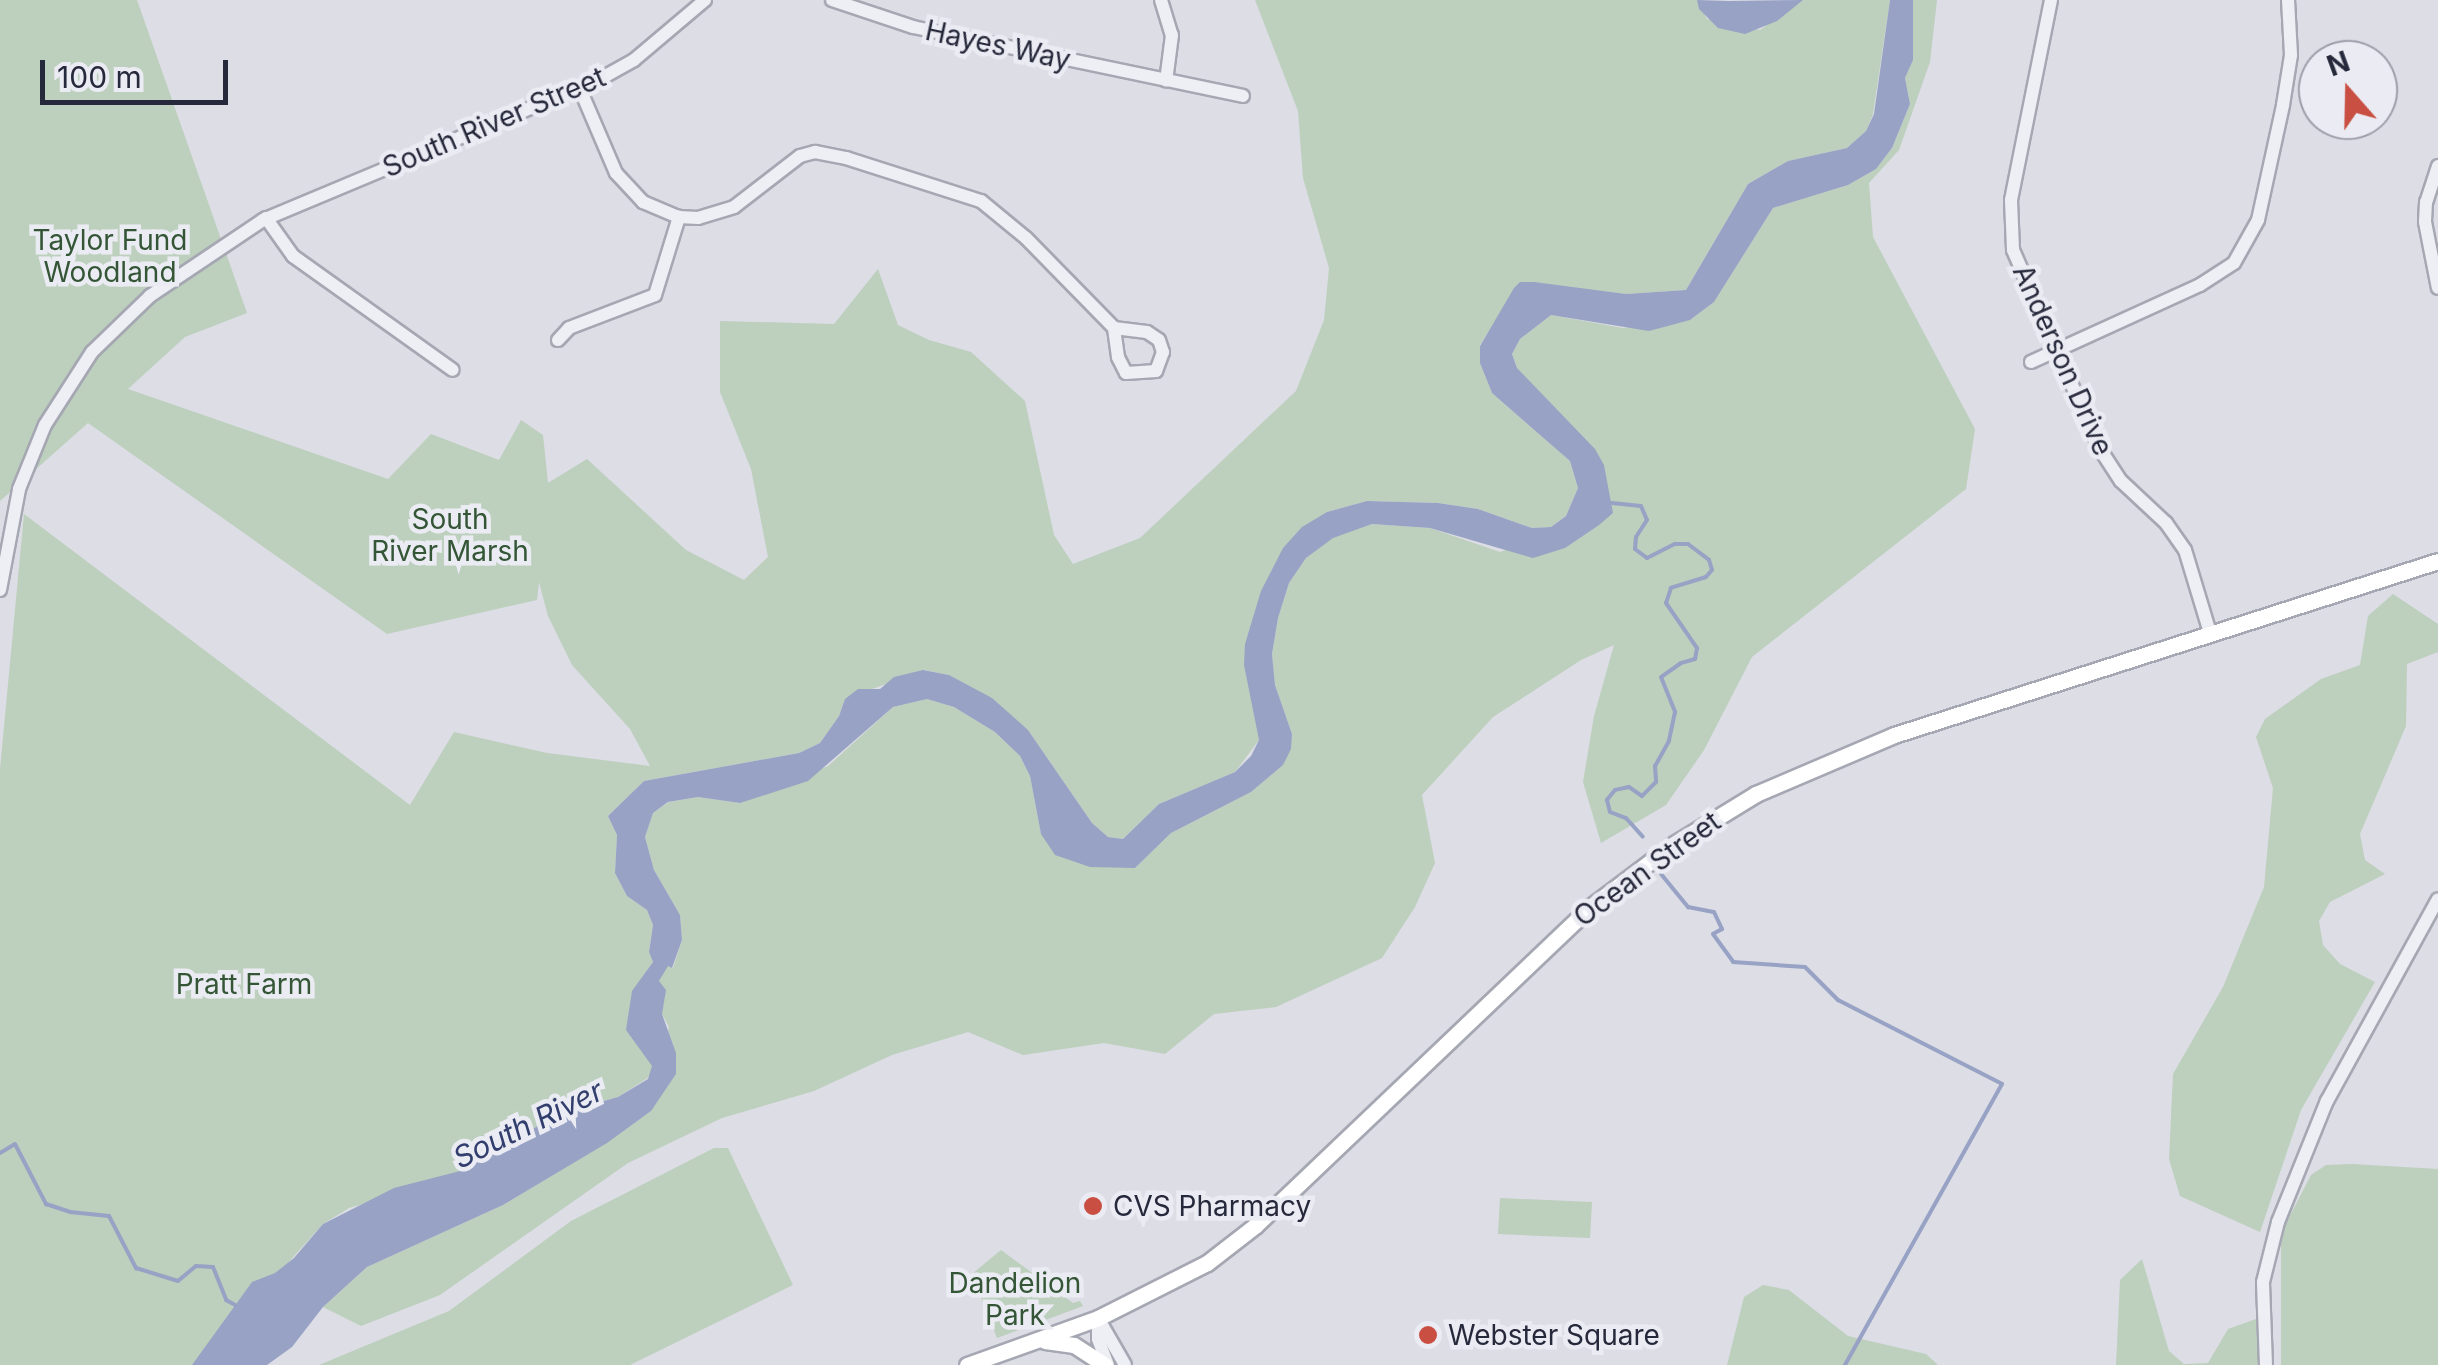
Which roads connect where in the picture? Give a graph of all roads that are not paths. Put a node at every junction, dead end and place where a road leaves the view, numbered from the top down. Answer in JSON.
{"nodes":[{"id":1,"x":705,"y":0,"type":"edge"},
{"id":2,"x":832,"y":0,"type":"edge"},
{"id":3,"x":1161,"y":0,"type":"edge"},
{"id":4,"x":2051,"y":0,"type":"edge"},
{"id":5,"x":2288,"y":0,"type":"edge"},
{"id":6,"x":1166,"y":81,"type":"junction"},
{"id":7,"x":580,"y":89,"type":"junction"},
{"id":8,"x":1243,"y":96,"type":"dead end"},
{"id":9,"x":2438,"y":166,"type":"edge"},
{"id":10,"x":679,"y":217,"type":"junction"},
{"id":11,"x":266,"y":218,"type":"junction"},
{"id":12,"x":2438,"y":288,"type":"edge"},
{"id":13,"x":1114,"y":328,"type":"junction"},
{"id":14,"x":558,"y":340,"type":"dead end"},
{"id":15,"x":2058,"y":350,"type":"junction"},
{"id":16,"x":2031,"y":362,"type":"dead end"},
{"id":17,"x":453,"y":370,"type":"dead end"},
{"id":18,"x":2438,"y":561,"type":"edge"},
{"id":19,"x":0,"y":590,"type":"edge"},
{"id":20,"x":2210,"y":633,"type":"junction"},
{"id":21,"x":2438,"y":899,"type":"edge"},
{"id":22,"x":1098,"y":1318,"type":"junction"},
{"id":23,"x":1036,"y":1342,"type":"junction"},
{"id":24,"x":966,"y":1365,"type":"edge"},
{"id":25,"x":1106,"y":1365,"type":"edge"},
{"id":26,"x":1125,"y":1365,"type":"edge"},
{"id":27,"x":2266,"y":1365,"type":"edge"}],
"edges":[{"from":1,"to":7,"type":"street","name":"South River Street"},
{"from":2,"to":6,"type":"street","name":"Hayes Way"},
{"from":3,"to":6,"type":"street"},
{"from":4,"to":15,"type":"street","name":"Anderson Drive"},
{"from":5,"to":15,"type":"street"},
{"from":6,"to":8,"type":"street","name":"Hayes Way"},
{"from":7,"to":10,"type":"street"},
{"from":7,"to":11,"type":"street","name":"South River Street"},
{"from":9,"to":12,"type":"street"},
{"from":10,"to":13,"type":"street"},
{"from":10,"to":14,"type":"street"},
{"from":11,"to":17,"type":"street"},
{"from":11,"to":19,"type":"street","name":"South River Street"},
{"from":13,"to":13,"type":"street"},
{"from":15,"to":16,"type":"street"},
{"from":15,"to":20,"type":"street","name":"Anderson Drive"},
{"from":18,"to":20,"type":"main road","name":"Ocean Street"},
{"from":20,"to":22,"type":"main road","name":"Ocean Street"},
{"from":21,"to":27,"type":"street"},
{"from":22,"to":23,"type":"main road","name":"Ocean Street"},
{"from":22,"to":25,"type":"street"},
{"from":22,"to":26,"type":"street"},
{"from":23,"to":24,"type":"main road","name":"Ocean Street"},
{"from":23,"to":25,"type":"main road"}]}
